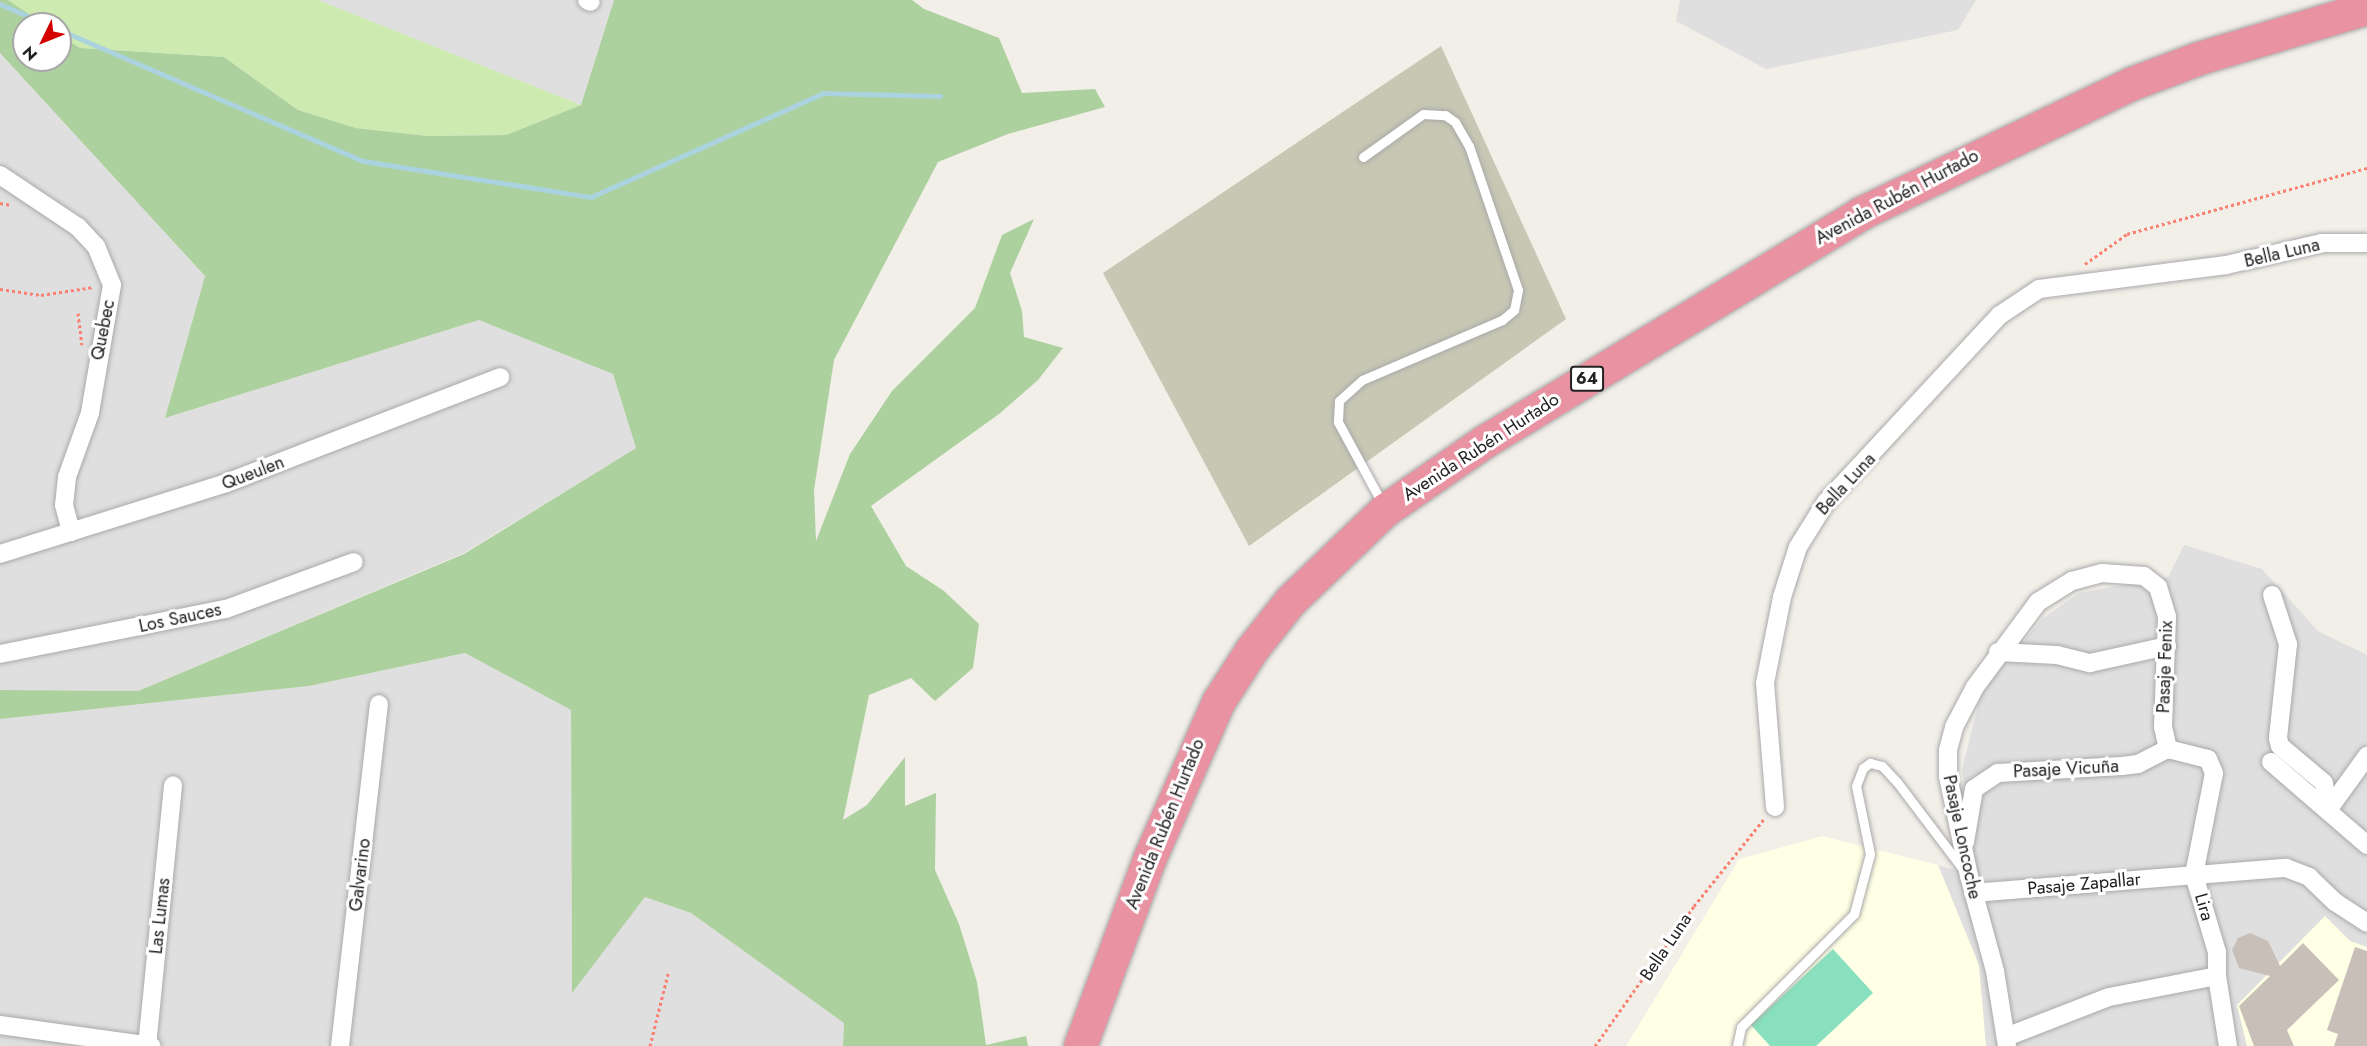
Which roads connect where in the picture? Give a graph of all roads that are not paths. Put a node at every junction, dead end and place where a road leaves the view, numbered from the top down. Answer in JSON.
{"nodes":[{"id":1,"x":2367,"y":8,"type":"edge"},
{"id":2,"x":2367,"y":28,"type":"edge"},
{"id":3,"x":1364,"y":157,"type":"dead end"},
{"id":4,"x":0,"y":175,"type":"edge"},
{"id":5,"x":2367,"y":243,"type":"edge"},
{"id":6,"x":500,"y":377,"type":"dead end"},
{"id":7,"x":1385,"y":510,"type":"junction"},
{"id":8,"x":71,"y":532,"type":"junction"},
{"id":9,"x":0,"y":554,"type":"edge"},
{"id":10,"x":354,"y":562,"type":"dead end"},
{"id":11,"x":2158,"y":586,"type":"joint"},
{"id":12,"x":2272,"y":595,"type":"dead end"},
{"id":13,"x":2167,"y":646,"type":"junction"},
{"id":14,"x":1998,"y":652,"type":"junction"},
{"id":15,"x":0,"y":654,"type":"edge"},
{"id":16,"x":379,"y":704,"type":"dead end"},
{"id":17,"x":2168,"y":749,"type":"junction"},
{"id":18,"x":2367,"y":756,"type":"edge"},
{"id":19,"x":2271,"y":762,"type":"dead end"},
{"id":20,"x":173,"y":785,"type":"dead end"},
{"id":21,"x":1775,"y":807,"type":"road end"},
{"id":22,"x":2328,"y":810,"type":"junction"},
{"id":23,"x":2367,"y":845,"type":"edge"},
{"id":24,"x":1963,"y":849,"type":"junction"},
{"id":25,"x":2194,"y":875,"type":"junction"},
{"id":26,"x":1971,"y":884,"type":"junction"},
{"id":27,"x":2367,"y":924,"type":"edge"},
{"id":28,"x":2217,"y":976,"type":"junction"},
{"id":29,"x":0,"y":1025,"type":"edge"},
{"id":30,"x":2006,"y":1042,"type":"edge"},
{"id":31,"x":149,"y":1046,"type":"edge"},
{"id":32,"x":340,"y":1046,"type":"edge"},
{"id":33,"x":1080,"y":1046,"type":"edge"},
{"id":34,"x":1104,"y":1046,"type":"edge"},
{"id":35,"x":1737,"y":1046,"type":"edge"},
{"id":36,"x":2228,"y":1046,"type":"edge"}],
"edges":[{"from":1,"to":7,"type":"highway","name":"Avenida Rubén Hurtado","number":"64"},
{"from":2,"to":34,"type":"highway","name":"Avenida Rubén Hurtado","number":"64"},
{"from":3,"to":7,"type":"lane"},
{"from":4,"to":8,"type":"street","name":"Quebec"},
{"from":5,"to":21,"type":"street","name":"Bella Luna"},
{"from":6,"to":8,"type":"street","name":"Queulen"},
{"from":7,"to":33,"type":"highway","name":"Avenida Rubén Hurtado","number":"64"},
{"from":8,"to":9,"type":"street","name":"Queulen"},
{"from":10,"to":15,"type":"street","name":"Los Sauces"},
{"from":11,"to":13,"type":"street","name":"Pasaje Fenix"},
{"from":11,"to":14,"type":"street","name":"Pasaje Loncoche"},
{"from":12,"to":22,"type":"street"},
{"from":13,"to":14,"type":"street"},
{"from":13,"to":17,"type":"street","name":"Pasaje Fenix"},
{"from":14,"to":24,"type":"street","name":"Pasaje Loncoche"},
{"from":16,"to":32,"type":"street","name":"Galvarino"},
{"from":17,"to":24,"type":"street","name":"Pasaje Vicuña"},
{"from":17,"to":25,"type":"street","name":"Lira"},
{"from":18,"to":22,"type":"street"},
{"from":19,"to":22,"type":"street"},
{"from":20,"to":31,"type":"street","name":"Las Lumas"},
{"from":22,"to":23,"type":"street"},
{"from":24,"to":26,"type":"street","name":"Pasaje Loncoche"},
{"from":25,"to":26,"type":"street","name":"Pasaje Zapallar"},
{"from":25,"to":27,"type":"street","name":"Pasaje Zapallar"},
{"from":25,"to":28,"type":"street","name":"Lira"},
{"from":26,"to":30,"type":"street","name":"Pasaje Loncoche"},
{"from":26,"to":35,"type":"lane"},
{"from":28,"to":30,"type":"street"},
{"from":28,"to":36,"type":"street","name":"Lira"},
{"from":29,"to":31,"type":"street"}]}
